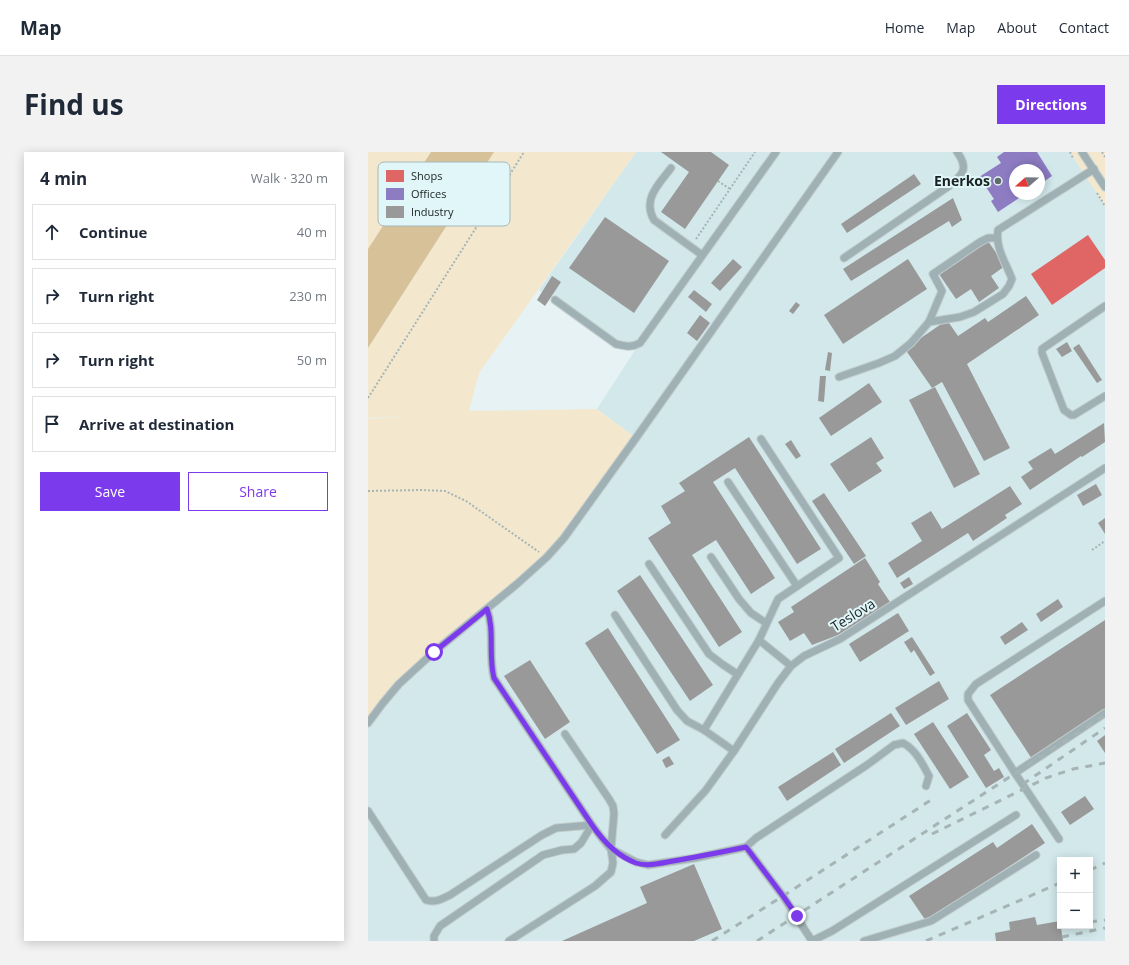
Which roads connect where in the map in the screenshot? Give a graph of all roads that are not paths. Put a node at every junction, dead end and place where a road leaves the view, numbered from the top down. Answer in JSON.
{"nodes":[{"id":1,"x":776,"y":152,"type":"edge"},
{"id":2,"x":838,"y":152,"type":"edge"},
{"id":3,"x":957,"y":152,"type":"edge"},
{"id":4,"x":1082,"y":152,"type":"edge"},
{"id":5,"x":671,"y":168,"type":"dead end"},
{"id":6,"x":1094,"y":169,"type":"junction"},
{"id":7,"x":1105,"y":187,"type":"edge"},
{"id":8,"x":997,"y":238,"type":"junction"},
{"id":9,"x":702,"y":255,"type":"junction"},
{"id":10,"x":844,"y":258,"type":"dead end"},
{"id":11,"x":555,"y":300,"type":"dead end"},
{"id":12,"x":1105,"y":306,"type":"edge"},
{"id":13,"x":929,"y":322,"type":"junction"},
{"id":14,"x":839,"y":377,"type":"dead end"},
{"id":15,"x":1105,"y":396,"type":"edge"},
{"id":16,"x":761,"y":439,"type":"dead end"},
{"id":17,"x":1105,"y":468,"type":"edge"},
{"id":18,"x":728,"y":482,"type":"dead end"},
{"id":19,"x":711,"y":557,"type":"dead end"},
{"id":20,"x":649,"y":564,"type":"dead end"},
{"id":21,"x":797,"y":586,"type":"junction"},
{"id":22,"x":1105,"y":601,"type":"edge"},
{"id":23,"x":487,"y":609,"type":"junction"},
{"id":24,"x":615,"y":615,"type":"dead end"},
{"id":25,"x":766,"y":623,"type":"junction"},
{"id":26,"x":759,"y":640,"type":"junction"},
{"id":27,"x":791,"y":666,"type":"junction"},
{"id":28,"x":737,"y":674,"type":"junction"},
{"id":29,"x":1105,"y":713,"type":"edge"},
{"id":30,"x":368,"y":723,"type":"edge"},
{"id":31,"x":704,"y":730,"type":"junction"},
{"id":32,"x":565,"y":734,"type":"dead end"},
{"id":33,"x":734,"y":751,"type":"junction"},
{"id":34,"x":1015,"y":772,"type":"junction"},
{"id":35,"x":926,"y":786,"type":"dead end"},
{"id":36,"x":368,"y":811,"type":"edge"},
{"id":37,"x":1016,"y":815,"type":"dead end"},
{"id":38,"x":592,"y":825,"type":"junction"},
{"id":39,"x":664,"y":835,"type":"dead end"},
{"id":40,"x":1060,"y":839,"type":"dead end"},
{"id":41,"x":746,"y":847,"type":"junction"},
{"id":42,"x":611,"y":849,"type":"junction"},
{"id":43,"x":1036,"y":855,"type":"dead end"},
{"id":44,"x":434,"y":941,"type":"edge"},
{"id":45,"x":509,"y":941,"type":"edge"},
{"id":46,"x":812,"y":941,"type":"edge"},
{"id":47,"x":864,"y":941,"type":"edge"}],
"edges":[{"from":1,"to":9,"type":"lane"},
{"from":2,"to":23,"type":"lane"},
{"from":3,"to":10,"type":"lane"},
{"from":4,"to":6,"type":"lane"},
{"from":5,"to":9,"type":"lane"},
{"from":6,"to":7,"type":"lane"},
{"from":6,"to":8,"type":"lane"},
{"from":8,"to":13,"type":"lane"},
{"from":8,"to":13,"type":"lane"},
{"from":9,"to":11,"type":"lane"},
{"from":12,"to":15,"type":"lane"},
{"from":13,"to":14,"type":"lane"},
{"from":16,"to":21,"type":"lane"},
{"from":17,"to":27,"type":"lane","name":"Teslova"},
{"from":18,"to":21,"type":"lane"},
{"from":19,"to":25,"type":"lane"},
{"from":20,"to":28,"type":"lane"},
{"from":21,"to":25,"type":"lane"},
{"from":22,"to":34,"type":"lane"},
{"from":23,"to":30,"type":"lane"},
{"from":23,"to":38,"type":"lane"},
{"from":24,"to":31,"type":"lane"},
{"from":25,"to":26,"type":"lane"},
{"from":26,"to":27,"type":"lane"},
{"from":26,"to":28,"type":"lane"},
{"from":27,"to":33,"type":"lane","name":"Teslova"},
{"from":28,"to":31,"type":"lane"},
{"from":29,"to":34,"type":"lane"},
{"from":31,"to":33,"type":"lane"},
{"from":32,"to":42,"type":"lane"},
{"from":33,"to":39,"type":"lane","name":"Teslova"},
{"from":34,"to":40,"type":"lane"},
{"from":35,"to":41,"type":"lane"},
{"from":36,"to":38,"type":"lane"},
{"from":37,"to":46,"type":"lane"},
{"from":38,"to":42,"type":"lane"},
{"from":38,"to":44,"type":"lane"},
{"from":41,"to":42,"type":"lane"},
{"from":41,"to":46,"type":"lane"},
{"from":42,"to":45,"type":"lane"},
{"from":43,"to":47,"type":"lane"}]}
